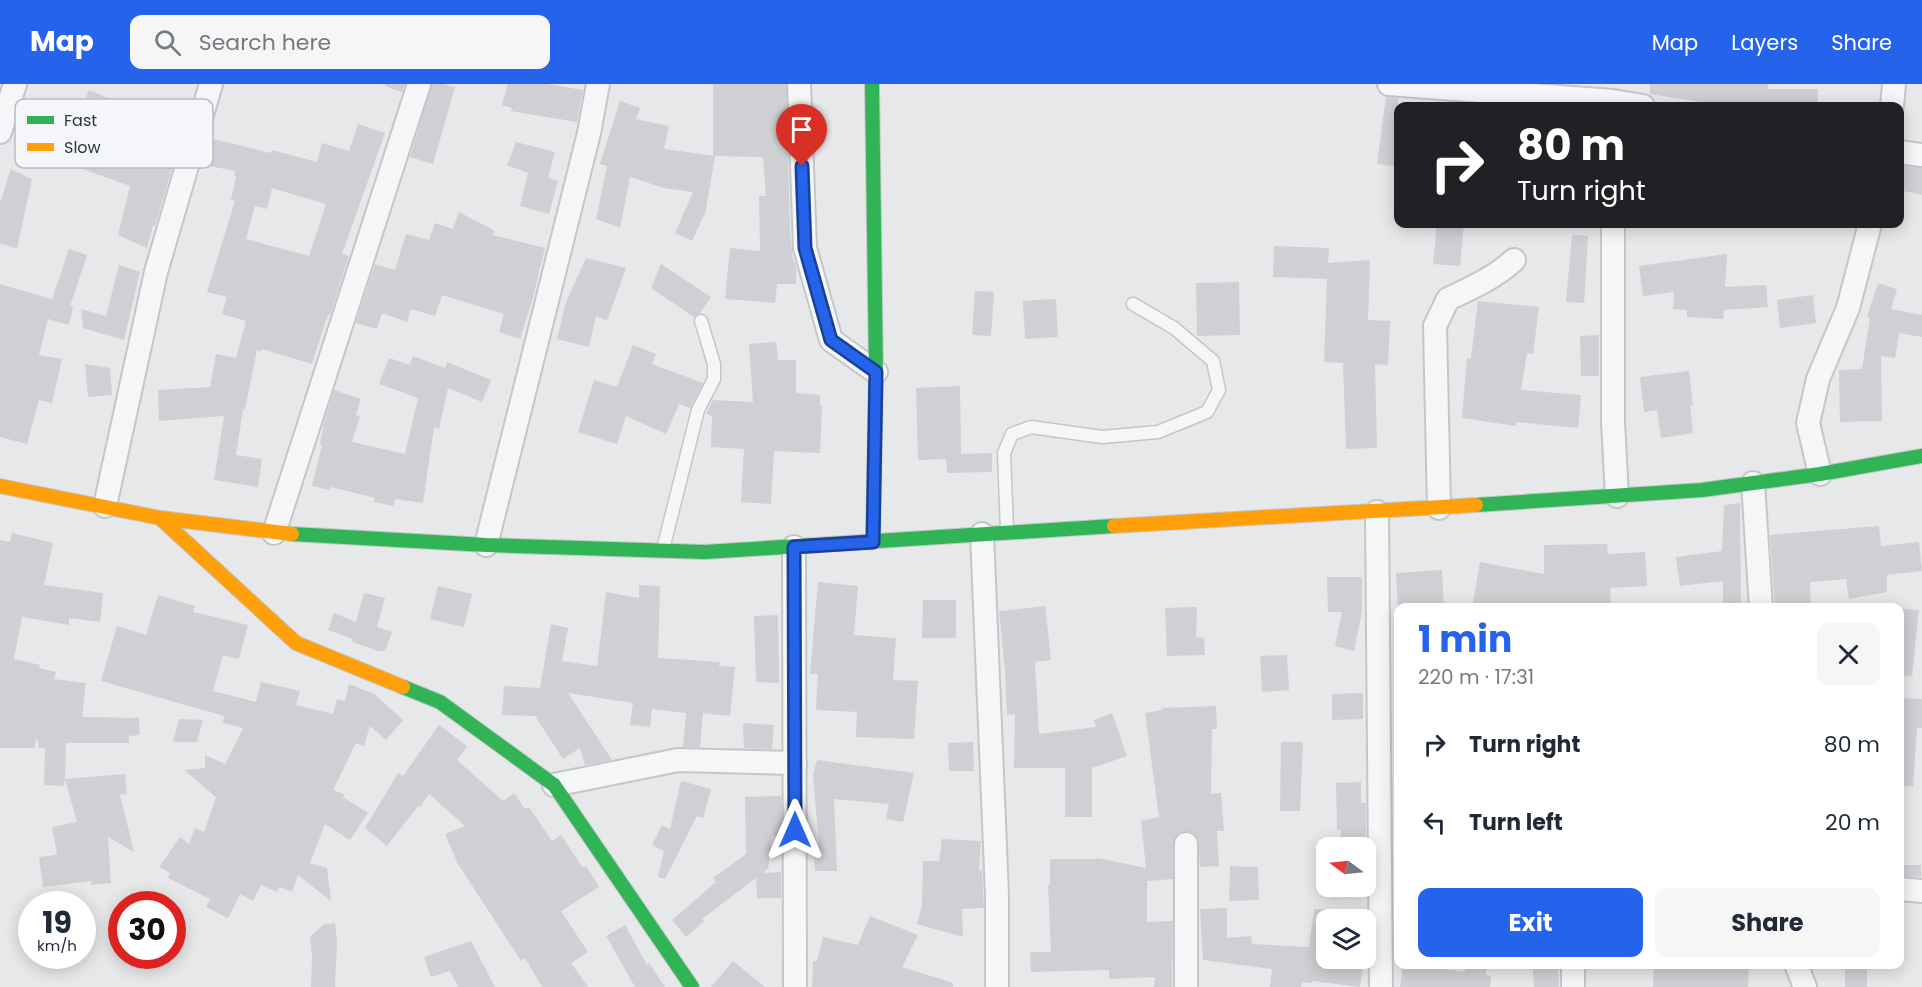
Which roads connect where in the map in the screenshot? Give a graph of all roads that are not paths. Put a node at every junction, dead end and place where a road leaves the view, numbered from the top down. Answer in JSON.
{"nodes":[{"id":1,"x":15,"y":84,"type":"edge"},
{"id":2,"x":211,"y":84,"type":"edge"},
{"id":3,"x":419,"y":84,"type":"edge"},
{"id":4,"x":598,"y":84,"type":"edge"},
{"id":5,"x":800,"y":84,"type":"edge"},
{"id":6,"x":872,"y":84,"type":"edge"},
{"id":7,"x":1389,"y":84,"type":"edge"},
{"id":8,"x":1894,"y":84,"type":"edge"},
{"id":9,"x":1612,"y":97,"type":"edge"},
{"id":10,"x":207,"y":99,"type":"edge"},
{"id":11,"x":1629,"y":102,"type":"edge"},
{"id":12,"x":1892,"y":102,"type":"edge"},
{"id":13,"x":0,"y":132,"type":"edge"},
{"id":14,"x":1904,"y":153,"type":"edge"},
{"id":15,"x":1922,"y":155,"type":"edge"},
{"id":16,"x":186,"y":168,"type":"edge"},
{"id":17,"x":1613,"y":228,"type":"edge"},
{"id":18,"x":1869,"y":228,"type":"edge"},
{"id":19,"x":1514,"y":260,"type":"dead end"},
{"id":20,"x":1133,"y":304,"type":"dead end"},
{"id":21,"x":701,"y":321,"type":"dead end"},
{"id":22,"x":876,"y":372,"type":"junction"},
{"id":23,"x":1922,"y":456,"type":"edge"},
{"id":24,"x":1820,"y":474,"type":"junction"},
{"id":25,"x":1753,"y":483,"type":"junction"},
{"id":26,"x":0,"y":486,"type":"edge"},
{"id":27,"x":1617,"y":496,"type":"junction"},
{"id":28,"x":105,"y":506,"type":"junction"},
{"id":29,"x":1439,"y":508,"type":"junction"},
{"id":30,"x":1377,"y":512,"type":"junction"},
{"id":31,"x":160,"y":518,"type":"junction"},
{"id":32,"x":1007,"y":531,"type":"junction"},
{"id":33,"x":274,"y":533,"type":"junction"},
{"id":34,"x":982,"y":534,"type":"junction"},
{"id":35,"x":873,"y":542,"type":"junction"},
{"id":36,"x":486,"y":545,"type":"junction"},
{"id":37,"x":794,"y":547,"type":"junction"},
{"id":38,"x":663,"y":550,"type":"junction"},
{"id":39,"x":1761,"y":603,"type":"edge"},
{"id":40,"x":795,"y":763,"type":"junction"},
{"id":41,"x":554,"y":785,"type":"junction"},
{"id":42,"x":1186,"y":844,"type":"dead end"},
{"id":43,"x":1904,"y":889,"type":"edge"},
{"id":44,"x":1922,"y":891,"type":"edge"},
{"id":45,"x":1573,"y":969,"type":"edge"},
{"id":46,"x":1798,"y":969,"type":"edge"},
{"id":47,"x":692,"y":987,"type":"edge"},
{"id":48,"x":795,"y":987,"type":"edge"},
{"id":49,"x":997,"y":987,"type":"edge"},
{"id":50,"x":1186,"y":987,"type":"edge"},
{"id":51,"x":1381,"y":987,"type":"edge"},
{"id":52,"x":1573,"y":987,"type":"edge"},
{"id":53,"x":1805,"y":987,"type":"edge"}],
"edges":[{"from":1,"to":13,"type":"street"},
{"from":2,"to":10,"type":"street"},
{"from":3,"to":33,"type":"street"},
{"from":4,"to":36,"type":"street"},
{"from":5,"to":22,"type":"street"},
{"from":6,"to":22,"type":"main road"},
{"from":7,"to":9,"type":"street"},
{"from":8,"to":12,"type":"street"},
{"from":9,"to":11,"type":"street"},
{"from":14,"to":15,"type":"street"},
{"from":16,"to":28,"type":"street"},
{"from":17,"to":27,"type":"street"},
{"from":18,"to":24,"type":"street"},
{"from":19,"to":29,"type":"street"},
{"from":20,"to":32,"type":"lane"},
{"from":21,"to":38,"type":"lane"},
{"from":22,"to":35,"type":"main road"},
{"from":23,"to":24,"type":"main road"},
{"from":24,"to":25,"type":"main road"},
{"from":25,"to":27,"type":"main road"},
{"from":25,"to":39,"type":"street"},
{"from":26,"to":28,"type":"main road"},
{"from":27,"to":29,"type":"main road"},
{"from":28,"to":31,"type":"main road"},
{"from":29,"to":30,"type":"main road"},
{"from":30,"to":32,"type":"main road"},
{"from":30,"to":51,"type":"street"},
{"from":31,"to":33,"type":"main road"},
{"from":31,"to":41,"type":"main road"},
{"from":32,"to":34,"type":"main road"},
{"from":33,"to":36,"type":"main road"},
{"from":34,"to":35,"type":"main road"},
{"from":34,"to":49,"type":"street"},
{"from":35,"to":37,"type":"main road"},
{"from":36,"to":38,"type":"main road"},
{"from":37,"to":38,"type":"main road"},
{"from":37,"to":40,"type":"street"},
{"from":40,"to":41,"type":"street"},
{"from":40,"to":48,"type":"street"},
{"from":41,"to":47,"type":"main road"},
{"from":42,"to":50,"type":"street"},
{"from":43,"to":44,"type":"street"},
{"from":45,"to":52,"type":"street"},
{"from":46,"to":53,"type":"street"}]}
